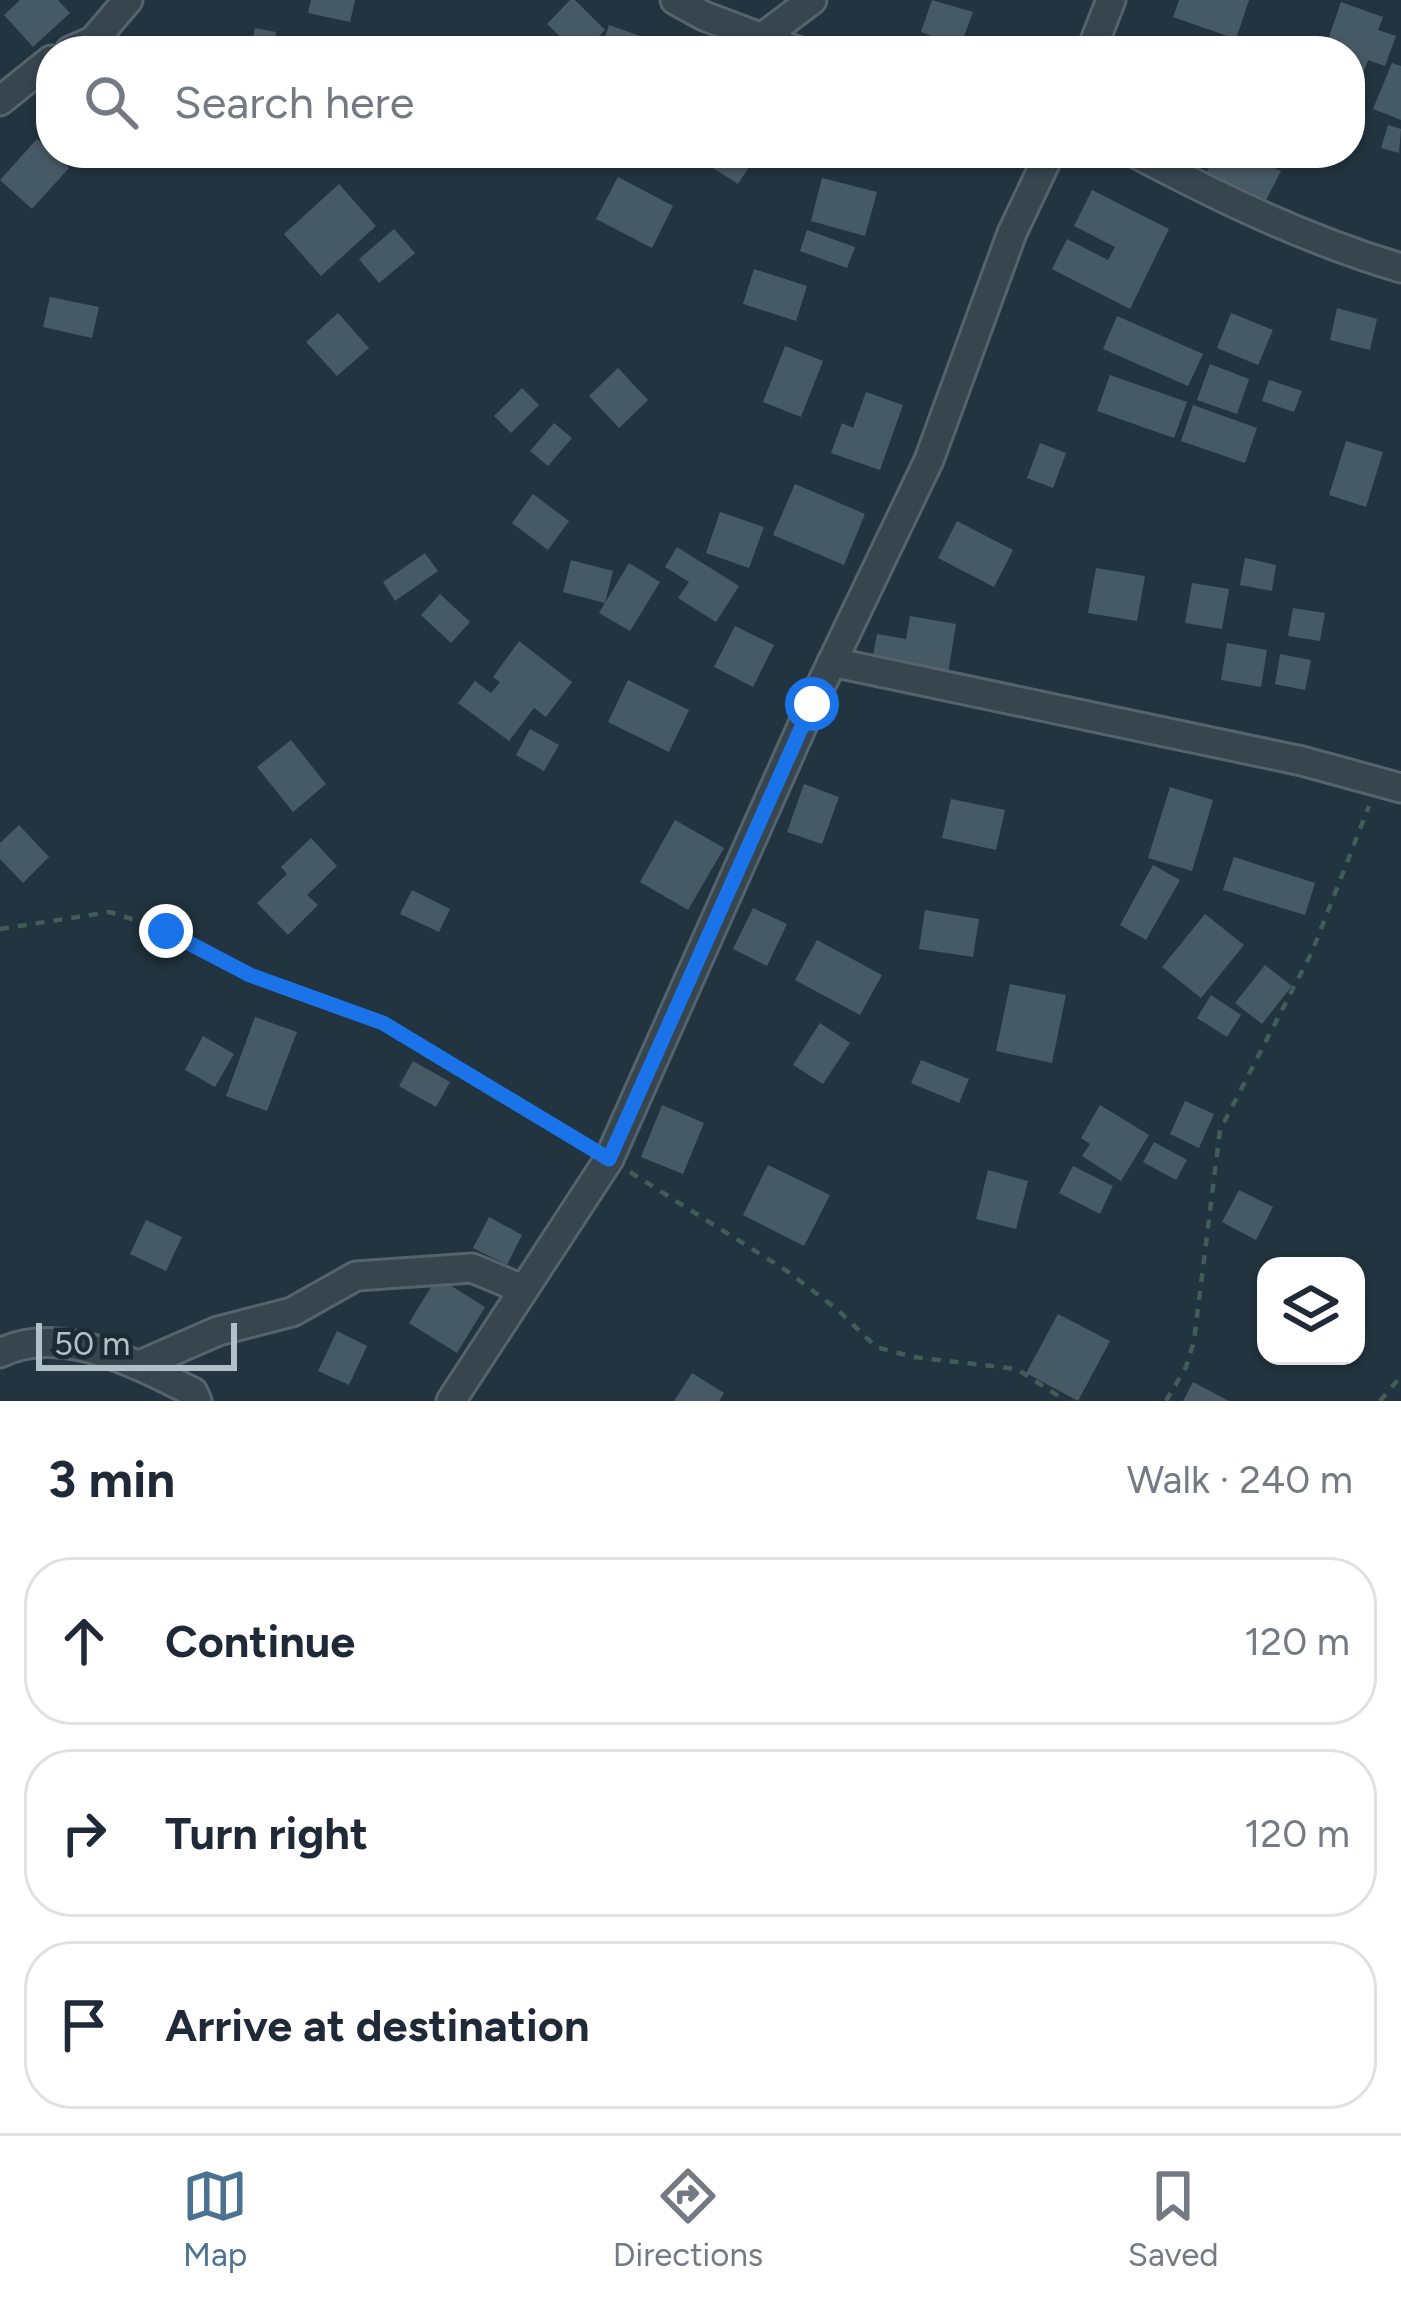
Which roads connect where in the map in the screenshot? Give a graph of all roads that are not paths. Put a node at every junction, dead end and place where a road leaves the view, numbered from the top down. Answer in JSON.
{"nodes":[{"id":1,"x":128,"y":0,"type":"edge"},
{"id":2,"x":675,"y":0,"type":"edge"},
{"id":3,"x":812,"y":0,"type":"edge"},
{"id":4,"x":1111,"y":0,"type":"edge"},
{"id":5,"x":97,"y":36,"type":"edge"},
{"id":6,"x":760,"y":36,"type":"edge"},
{"id":7,"x":764,"y":36,"type":"edge"},
{"id":8,"x":1097,"y":36,"type":"edge"},
{"id":9,"x":36,"y":72,"type":"edge"},
{"id":10,"x":0,"y":101,"type":"edge"},
{"id":11,"x":1042,"y":168,"type":"edge"},
{"id":12,"x":1164,"y":168,"type":"edge"},
{"id":13,"x":1401,"y":268,"type":"edge"},
{"id":14,"x":832,"y":662,"type":"junction"},
{"id":15,"x":1390,"y":786,"type":"edge"},
{"id":16,"x":522,"y":1288,"type":"junction"},
{"id":17,"x":0,"y":1353,"type":"edge"},
{"id":18,"x":140,"y":1365,"type":"junction"},
{"id":19,"x":197,"y":1401,"type":"edge"},
{"id":20,"x":451,"y":1401,"type":"edge"}],
"edges":[{"from":1,"to":5,"type":"street"},
{"from":2,"to":6,"type":"street"},
{"from":3,"to":7,"type":"street"},
{"from":4,"to":8,"type":"street"},
{"from":9,"to":10,"type":"street"},
{"from":11,"to":14,"type":"street"},
{"from":12,"to":13,"type":"street"},
{"from":14,"to":15,"type":"street"},
{"from":14,"to":16,"type":"street"},
{"from":16,"to":18,"type":"street"},
{"from":16,"to":20,"type":"street"},
{"from":17,"to":18,"type":"street"},
{"from":18,"to":19,"type":"street"}]}
